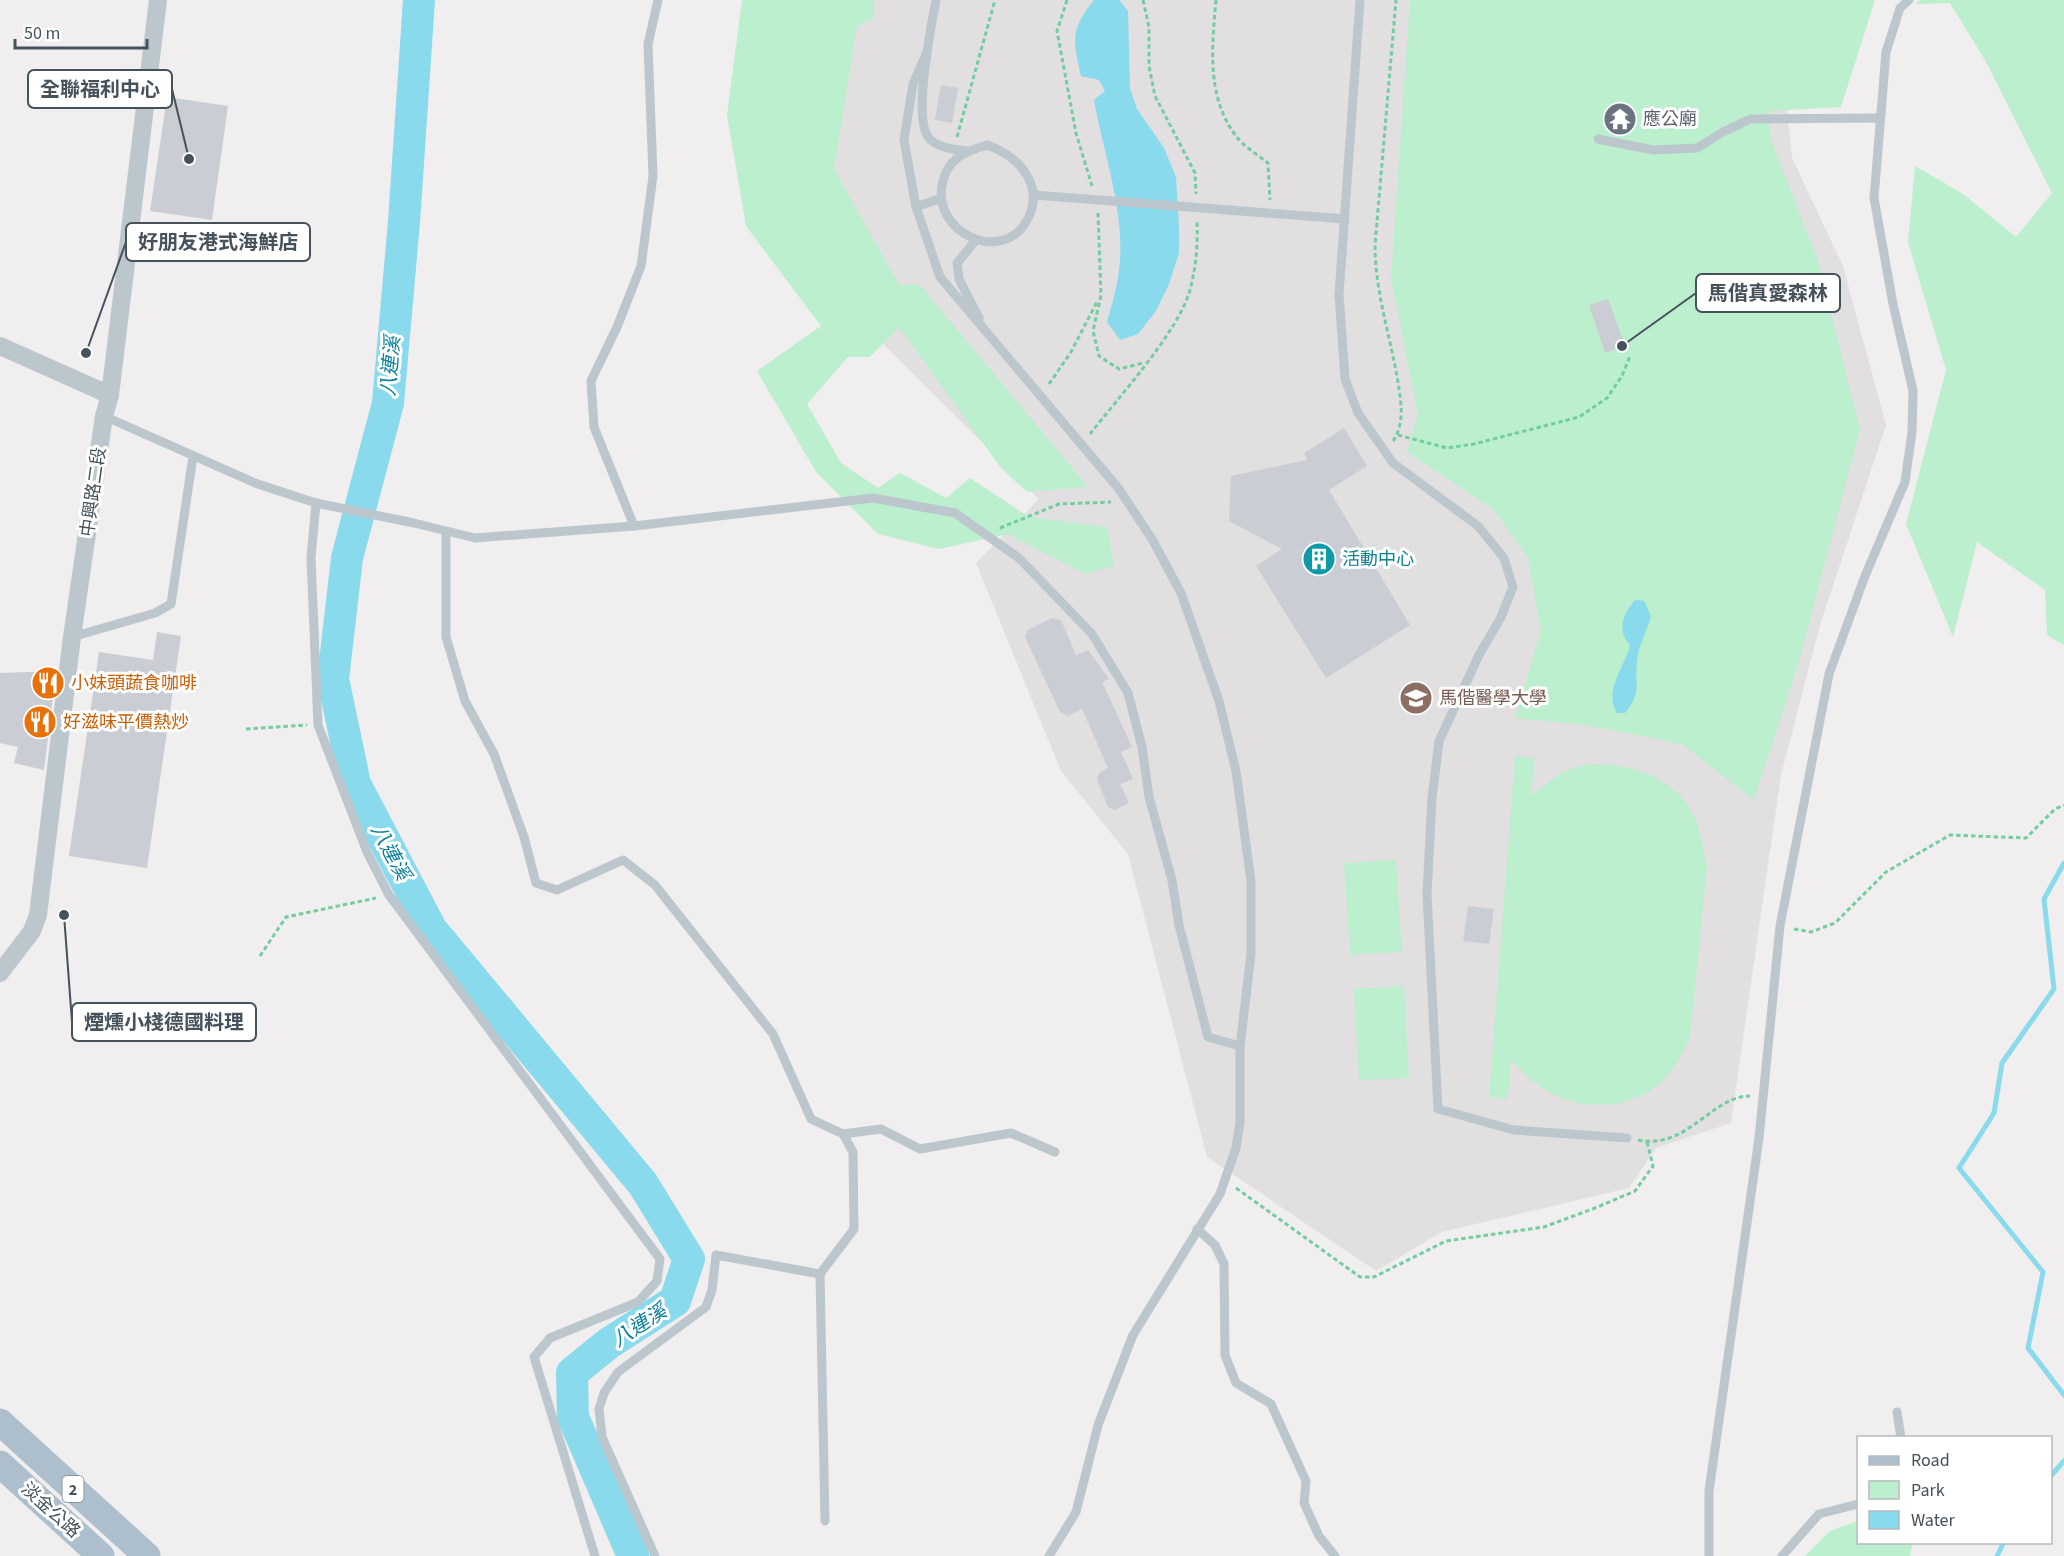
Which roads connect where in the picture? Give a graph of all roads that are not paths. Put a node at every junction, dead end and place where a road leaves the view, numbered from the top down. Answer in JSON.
{"nodes":[{"id":1,"x":158,"y":0,"type":"edge"},
{"id":2,"x":658,"y":0,"type":"edge"},
{"id":3,"x":936,"y":0,"type":"edge"},
{"id":4,"x":1360,"y":0,"type":"edge"},
{"id":5,"x":1908,"y":0,"type":"edge"},
{"id":6,"x":926,"y":54,"type":"junction"},
{"id":7,"x":1880,"y":118,"type":"junction"},
{"id":8,"x":1598,"y":139,"type":"dead end"},
{"id":9,"x":967,"y":151,"type":"junction"},
{"id":10,"x":1034,"y":195,"type":"junction"},
{"id":11,"x":939,"y":199,"type":"junction"},
{"id":12,"x":916,"y":207,"type":"junction"},
{"id":13,"x":1344,"y":219,"type":"junction"},
{"id":14,"x":975,"y":240,"type":"junction"},
{"id":15,"x":983,"y":328,"type":"junction"},
{"id":16,"x":0,"y":346,"type":"edge"},
{"id":17,"x":110,"y":395,"type":"junction"},
{"id":18,"x":104,"y":416,"type":"junction"},
{"id":19,"x":193,"y":456,"type":"junction"},
{"id":20,"x":316,"y":503,"type":"junction"},
{"id":21,"x":634,"y":526,"type":"junction"},
{"id":22,"x":446,"y":532,"type":"junction"},
{"id":23,"x":72,"y":637,"type":"junction"},
{"id":24,"x":0,"y":973,"type":"edge"},
{"id":25,"x":1240,"y":1046,"type":"junction"},
{"id":26,"x":843,"y":1134,"type":"junction"},
{"id":27,"x":1627,"y":1138,"type":"road end"},
{"id":28,"x":1055,"y":1152,"type":"dead end"},
{"id":29,"x":1197,"y":1229,"type":"junction"},
{"id":30,"x":820,"y":1274,"type":"junction"},
{"id":31,"x":1897,"y":1412,"type":"dead end"},
{"id":32,"x":0,"y":1422,"type":"edge"},
{"id":33,"x":1901,"y":1436,"type":"edge"},
{"id":34,"x":0,"y":1464,"type":"edge"},
{"id":35,"x":1857,"y":1504,"type":"edge"},
{"id":36,"x":825,"y":1521,"type":"dead end"},
{"id":37,"x":101,"y":1556,"type":"edge"},
{"id":38,"x":147,"y":1556,"type":"edge"},
{"id":39,"x":595,"y":1556,"type":"edge"},
{"id":40,"x":655,"y":1556,"type":"edge"},
{"id":41,"x":1049,"y":1556,"type":"edge"},
{"id":42,"x":1335,"y":1556,"type":"edge"},
{"id":43,"x":1709,"y":1556,"type":"edge"},
{"id":44,"x":1782,"y":1556,"type":"edge"}],
"edges":[{"from":1,"to":17,"type":"street","name":"中興路二段"},
{"from":2,"to":21,"type":"lane"},
{"from":3,"to":6,"type":"lane"},
{"from":4,"to":13,"type":"lane"},
{"from":5,"to":7,"type":"lane"},
{"from":6,"to":9,"type":"lane"},
{"from":6,"to":12,"type":"lane"},
{"from":7,"to":8,"type":"lane"},
{"from":7,"to":43,"type":"lane"},
{"from":9,"to":10,"type":"lane"},
{"from":9,"to":11,"type":"lane"},
{"from":10,"to":13,"type":"lane","bridge":true},
{"from":10,"to":14,"type":"lane"},
{"from":11,"to":12,"type":"lane"},
{"from":11,"to":14,"type":"lane"},
{"from":12,"to":15,"type":"lane"},
{"from":13,"to":27,"type":"lane"},
{"from":14,"to":15,"type":"lane"},
{"from":15,"to":25,"type":"lane"},
{"from":16,"to":17,"type":"street"},
{"from":17,"to":18,"type":"street","name":"中興路二段"},
{"from":18,"to":19,"type":"lane"},
{"from":18,"to":23,"type":"street","name":"中興路二段"},
{"from":19,"to":20,"type":"lane"},
{"from":19,"to":23,"type":"lane"},
{"from":20,"to":22,"type":"lane"},
{"from":20,"to":39,"type":"lane"},
{"from":21,"to":22,"type":"lane"},
{"from":21,"to":25,"type":"lane"},
{"from":22,"to":26,"type":"lane"},
{"from":23,"to":24,"type":"street","name":"中興路二段"},
{"from":25,"to":29,"type":"lane"},
{"from":26,"to":28,"type":"lane"},
{"from":26,"to":30,"type":"lane"},
{"from":29,"to":41,"type":"lane"},
{"from":29,"to":42,"type":"lane"},
{"from":30,"to":36,"type":"lane"},
{"from":30,"to":40,"type":"lane"},
{"from":31,"to":33,"type":"lane"},
{"from":32,"to":38,"type":"main road","name":"淡金公路","number":"2"},
{"from":34,"to":37,"type":"main road","name":"淡金公路","number":"2"},
{"from":35,"to":44,"type":"lane"}]}
